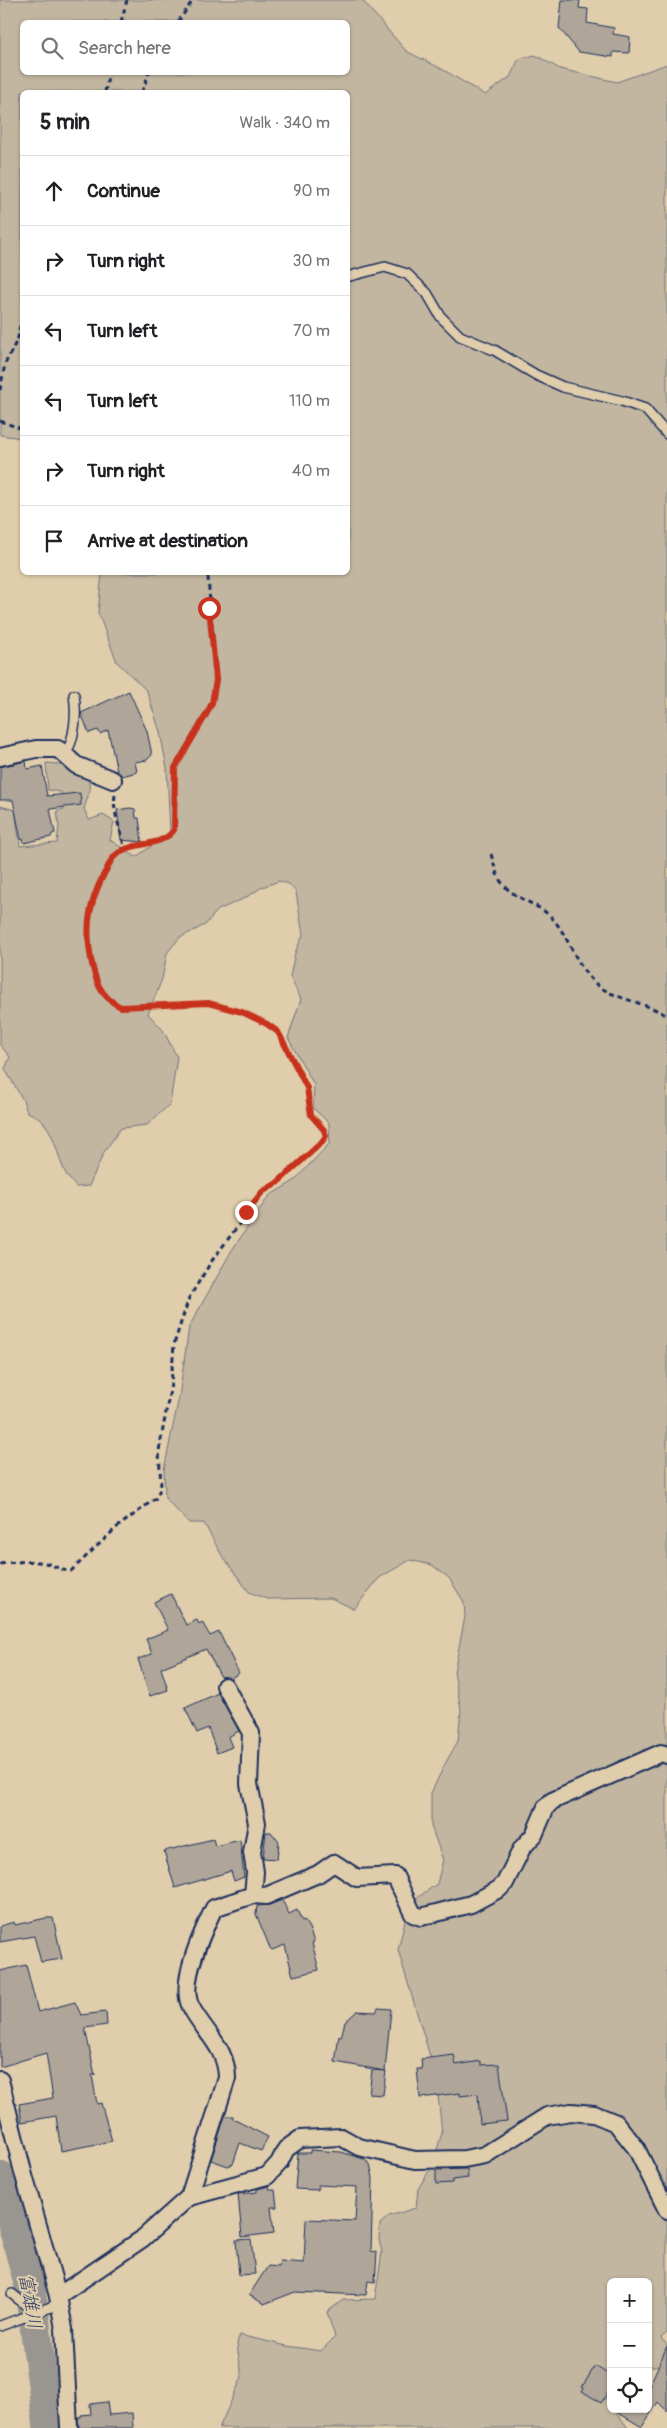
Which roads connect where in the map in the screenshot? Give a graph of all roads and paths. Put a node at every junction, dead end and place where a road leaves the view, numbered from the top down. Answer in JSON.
{"nodes":[{"id":1,"x":127,"y":0,"type":"edge"},
{"id":2,"x":193,"y":0,"type":"edge"},
{"id":3,"x":122,"y":20,"type":"edge"},
{"id":4,"x":179,"y":20,"type":"edge"},
{"id":5,"x":109,"y":75,"type":"edge"},
{"id":6,"x":148,"y":75,"type":"edge"},
{"id":7,"x":106,"y":90,"type":"edge"},
{"id":8,"x":143,"y":90,"type":"edge"},
{"id":9,"x":350,"y":276,"type":"dead end"},
{"id":10,"x":20,"y":326,"type":"edge"},
{"id":11,"x":0,"y":390,"type":"edge"},
{"id":12,"x":0,"y":421,"type":"edge"},
{"id":13,"x":20,"y":428,"type":"edge"},
{"id":14,"x":667,"y":434,"type":"edge"},
{"id":15,"x":211,"y":575,"type":"edge"},
{"id":16,"x":74,"y":695,"type":"dead end"},
{"id":17,"x":65,"y":755,"type":"junction"},
{"id":18,"x":0,"y":757,"type":"edge"},
{"id":19,"x":112,"y":780,"type":"joint"},
{"id":20,"x":124,"y":848,"type":"junction"},
{"id":21,"x":491,"y":854,"type":"dead end"},
{"id":22,"x":667,"y":1016,"type":"edge"},
{"id":23,"x":0,"y":1564,"type":"edge"},
{"id":24,"x":225,"y":1686,"type":"dead end"},
{"id":25,"x":667,"y":1756,"type":"edge"},
{"id":26,"x":253,"y":1896,"type":"junction"},
{"id":27,"x":0,"y":2080,"type":"edge"},
{"id":28,"x":188,"y":2197,"type":"junction"},
{"id":29,"x":667,"y":2210,"type":"edge"},
{"id":30,"x":12,"y":2294,"type":"dead end"},
{"id":31,"x":59,"y":2300,"type":"junction"},
{"id":32,"x":35,"y":2312,"type":"junction"},
{"id":33,"x":0,"y":2326,"type":"edge"},
{"id":34,"x":69,"y":2428,"type":"edge"}],
"edges":[{"from":1,"to":3,"type":"path"},
{"from":2,"to":4,"type":"path"},
{"from":5,"to":7,"type":"path"},
{"from":6,"to":8,"type":"path"},
{"from":9,"to":14,"type":"lane"},
{"from":10,"to":11,"type":"path"},
{"from":12,"to":13,"type":"path"},
{"from":15,"to":20,"type":"path"},
{"from":16,"to":17,"type":"lane"},
{"from":17,"to":18,"type":"street"},
{"from":17,"to":19,"type":"street"},
{"from":19,"to":20,"type":"path"},
{"from":20,"to":23,"type":"path"},
{"from":21,"to":22,"type":"path"},
{"from":24,"to":26,"type":"street"},
{"from":25,"to":26,"type":"street"},
{"from":26,"to":28,"type":"street"},
{"from":27,"to":31,"type":"street"},
{"from":28,"to":29,"type":"street"},
{"from":28,"to":31,"type":"street"},
{"from":30,"to":32,"type":"lane"},
{"from":31,"to":32,"type":"lane"},
{"from":31,"to":34,"type":"street"},
{"from":32,"to":33,"type":"lane"}]}
